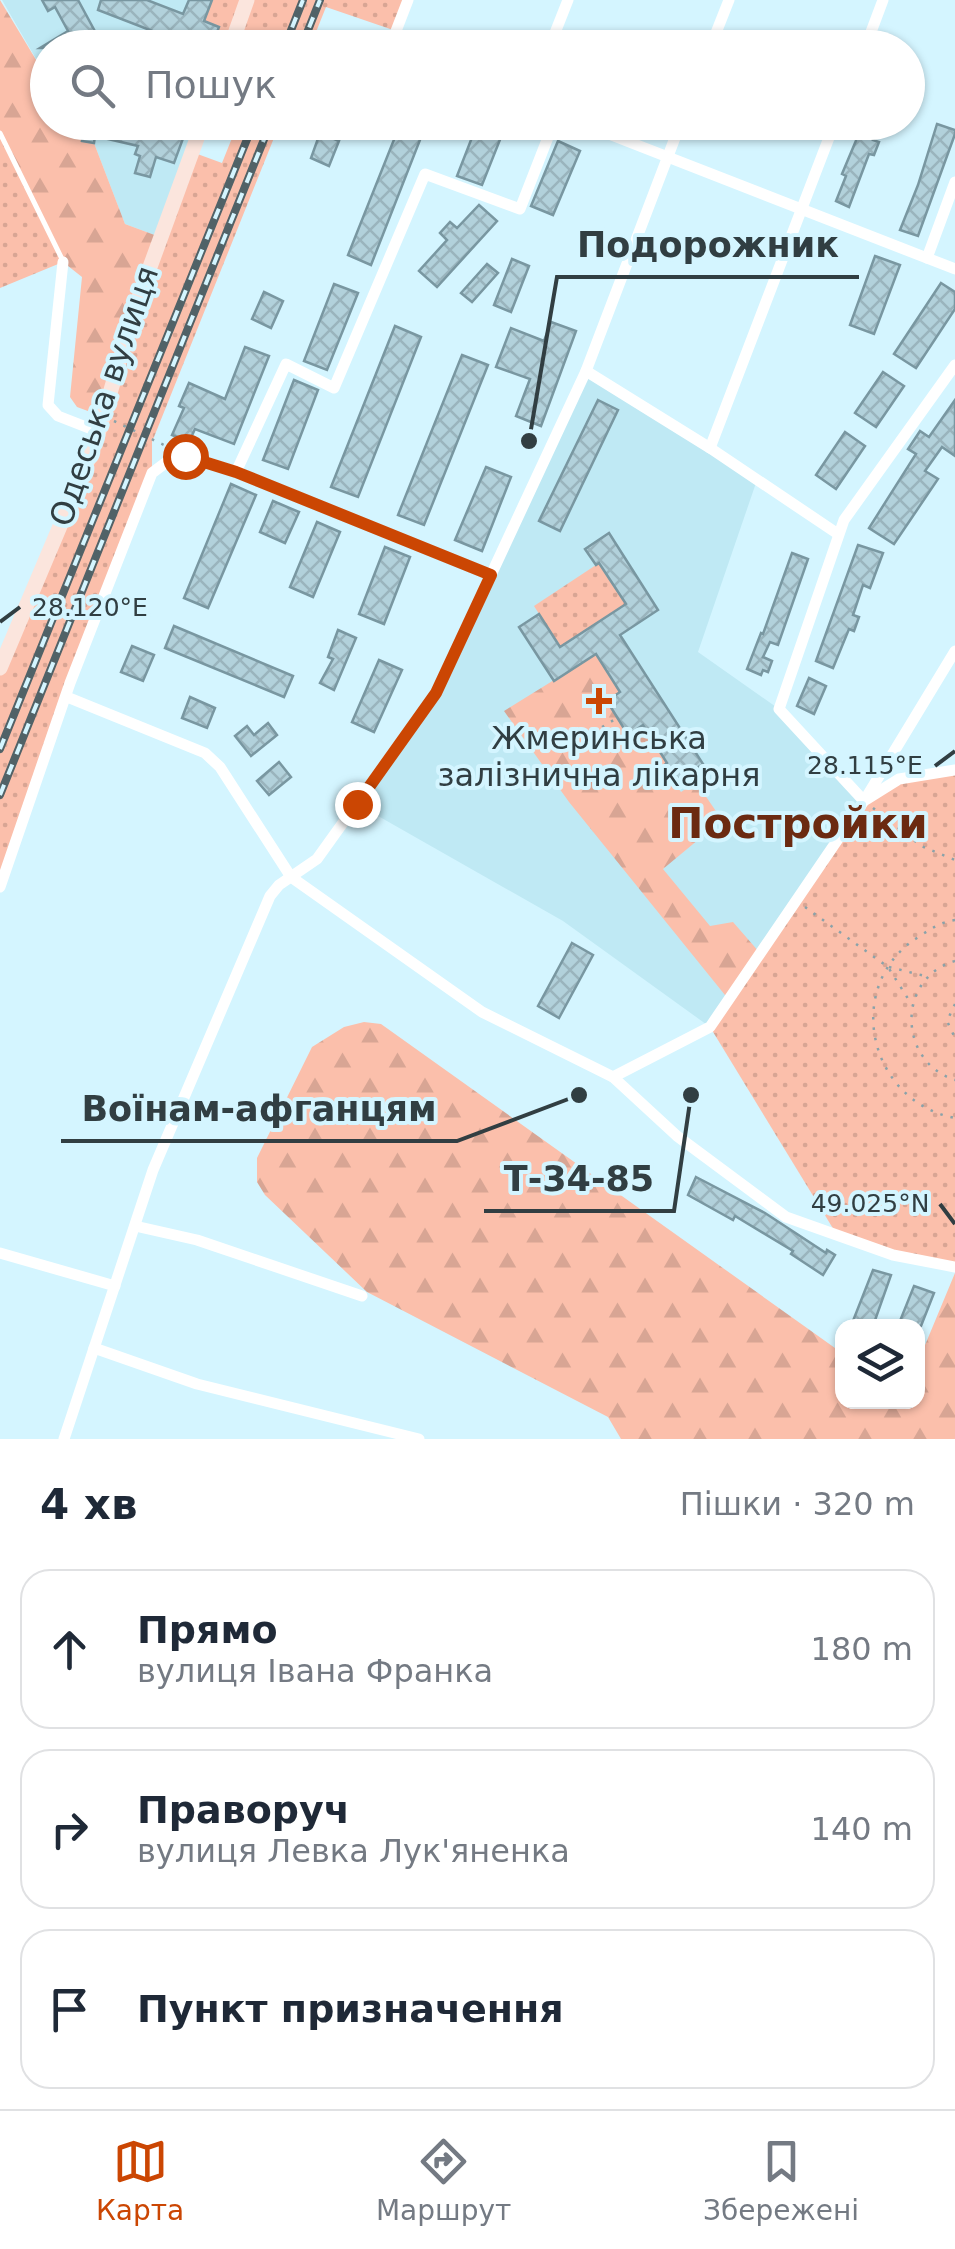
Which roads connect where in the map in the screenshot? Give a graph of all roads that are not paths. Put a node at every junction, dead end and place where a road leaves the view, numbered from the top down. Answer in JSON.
{"nodes":[{"id":1,"x":247,"y":0,"type":"edge"},
{"id":2,"x":408,"y":0,"type":"edge"},
{"id":3,"x":568,"y":0,"type":"edge"},
{"id":4,"x":729,"y":0,"type":"edge"},
{"id":5,"x":883,"y":0,"type":"edge"},
{"id":6,"x":236,"y":30,"type":"edge"},
{"id":7,"x":396,"y":30,"type":"edge"},
{"id":8,"x":556,"y":30,"type":"edge"},
{"id":9,"x":717,"y":30,"type":"edge"},
{"id":10,"x":872,"y":30,"type":"edge"},
{"id":11,"x":0,"y":134,"type":"edge"},
{"id":12,"x":196,"y":140,"type":"edge"},
{"id":13,"x":547,"y":140,"type":"edge"},
{"id":14,"x":623,"y":140,"type":"edge"},
{"id":15,"x":674,"y":140,"type":"edge"},
{"id":16,"x":829,"y":140,"type":"edge"},
{"id":17,"x":668,"y":158,"type":"junction"},
{"id":18,"x":955,"y":182,"type":"edge"},
{"id":19,"x":802,"y":208,"type":"junction"},
{"id":20,"x":927,"y":258,"type":"junction"},
{"id":21,"x":63,"y":262,"type":"joint"},
{"id":22,"x":955,"y":269,"type":"edge"},
{"id":23,"x":955,"y":365,"type":"edge"},
{"id":24,"x":586,"y":371,"type":"junction"},
{"id":25,"x":101,"y":424,"type":"junction"},
{"id":26,"x":710,"y":448,"type":"junction"},
{"id":27,"x":236,"y":472,"type":"junction"},
{"id":28,"x":838,"y":534,"type":"junction"},
{"id":29,"x":491,"y":575,"type":"junction"},
{"id":30,"x":955,"y":650,"type":"edge"},
{"id":31,"x":1,"y":655,"type":"edge"},
{"id":32,"x":67,"y":696,"type":"junction"},
{"id":33,"x":955,"y":770,"type":"edge"},
{"id":34,"x":864,"y":801,"type":"junction"},
{"id":35,"x":291,"y":877,"type":"junction"},
{"id":36,"x":0,"y":887,"type":"edge"},
{"id":37,"x":613,"y":1077,"type":"junction"},
{"id":38,"x":135,"y":1226,"type":"junction"},
{"id":39,"x":0,"y":1253,"type":"edge"},
{"id":40,"x":955,"y":1267,"type":"edge"},
{"id":41,"x":115,"y":1286,"type":"junction"},
{"id":42,"x":362,"y":1296,"type":"dead end"},
{"id":43,"x":94,"y":1348,"type":"junction"},
{"id":44,"x":64,"y":1439,"type":"edge"},
{"id":45,"x":419,"y":1439,"type":"edge"}],
"edges":[{"from":1,"to":6,"type":"main road"},
{"from":2,"to":7,"type":"street"},
{"from":3,"to":8,"type":"street"},
{"from":4,"to":9,"type":"street"},
{"from":5,"to":10,"type":"street"},
{"from":11,"to":21,"type":"lane"},
{"from":12,"to":25,"type":"main road","name":"Одеська вулиця"},
{"from":13,"to":27,"type":"street"},
{"from":14,"to":17,"type":"street"},
{"from":15,"to":17,"type":"street"},
{"from":16,"to":19,"type":"street"},
{"from":17,"to":19,"type":"street"},
{"from":17,"to":24,"type":"street"},
{"from":18,"to":20,"type":"street"},
{"from":19,"to":20,"type":"street"},
{"from":19,"to":26,"type":"street"},
{"from":20,"to":22,"type":"street"},
{"from":21,"to":25,"type":"street"},
{"from":23,"to":28,"type":"street"},
{"from":24,"to":26,"type":"street"},
{"from":24,"to":29,"type":"street"},
{"from":25,"to":31,"type":"main road","name":"Одеська вулиця"},
{"from":26,"to":28,"type":"street"},
{"from":27,"to":29,"type":"street"},
{"from":27,"to":32,"type":"street"},
{"from":28,"to":34,"type":"street"},
{"from":29,"to":35,"type":"street"},
{"from":30,"to":34,"type":"street"},
{"from":32,"to":35,"type":"street"},
{"from":32,"to":36,"type":"street"},
{"from":33,"to":34,"type":"street"},
{"from":34,"to":37,"type":"street"},
{"from":35,"to":37,"type":"street"},
{"from":35,"to":38,"type":"street"},
{"from":37,"to":40,"type":"street"},
{"from":38,"to":41,"type":"street"},
{"from":38,"to":42,"type":"street"},
{"from":39,"to":41,"type":"street"},
{"from":41,"to":43,"type":"street"},
{"from":43,"to":44,"type":"street"},
{"from":43,"to":45,"type":"street"}]}
